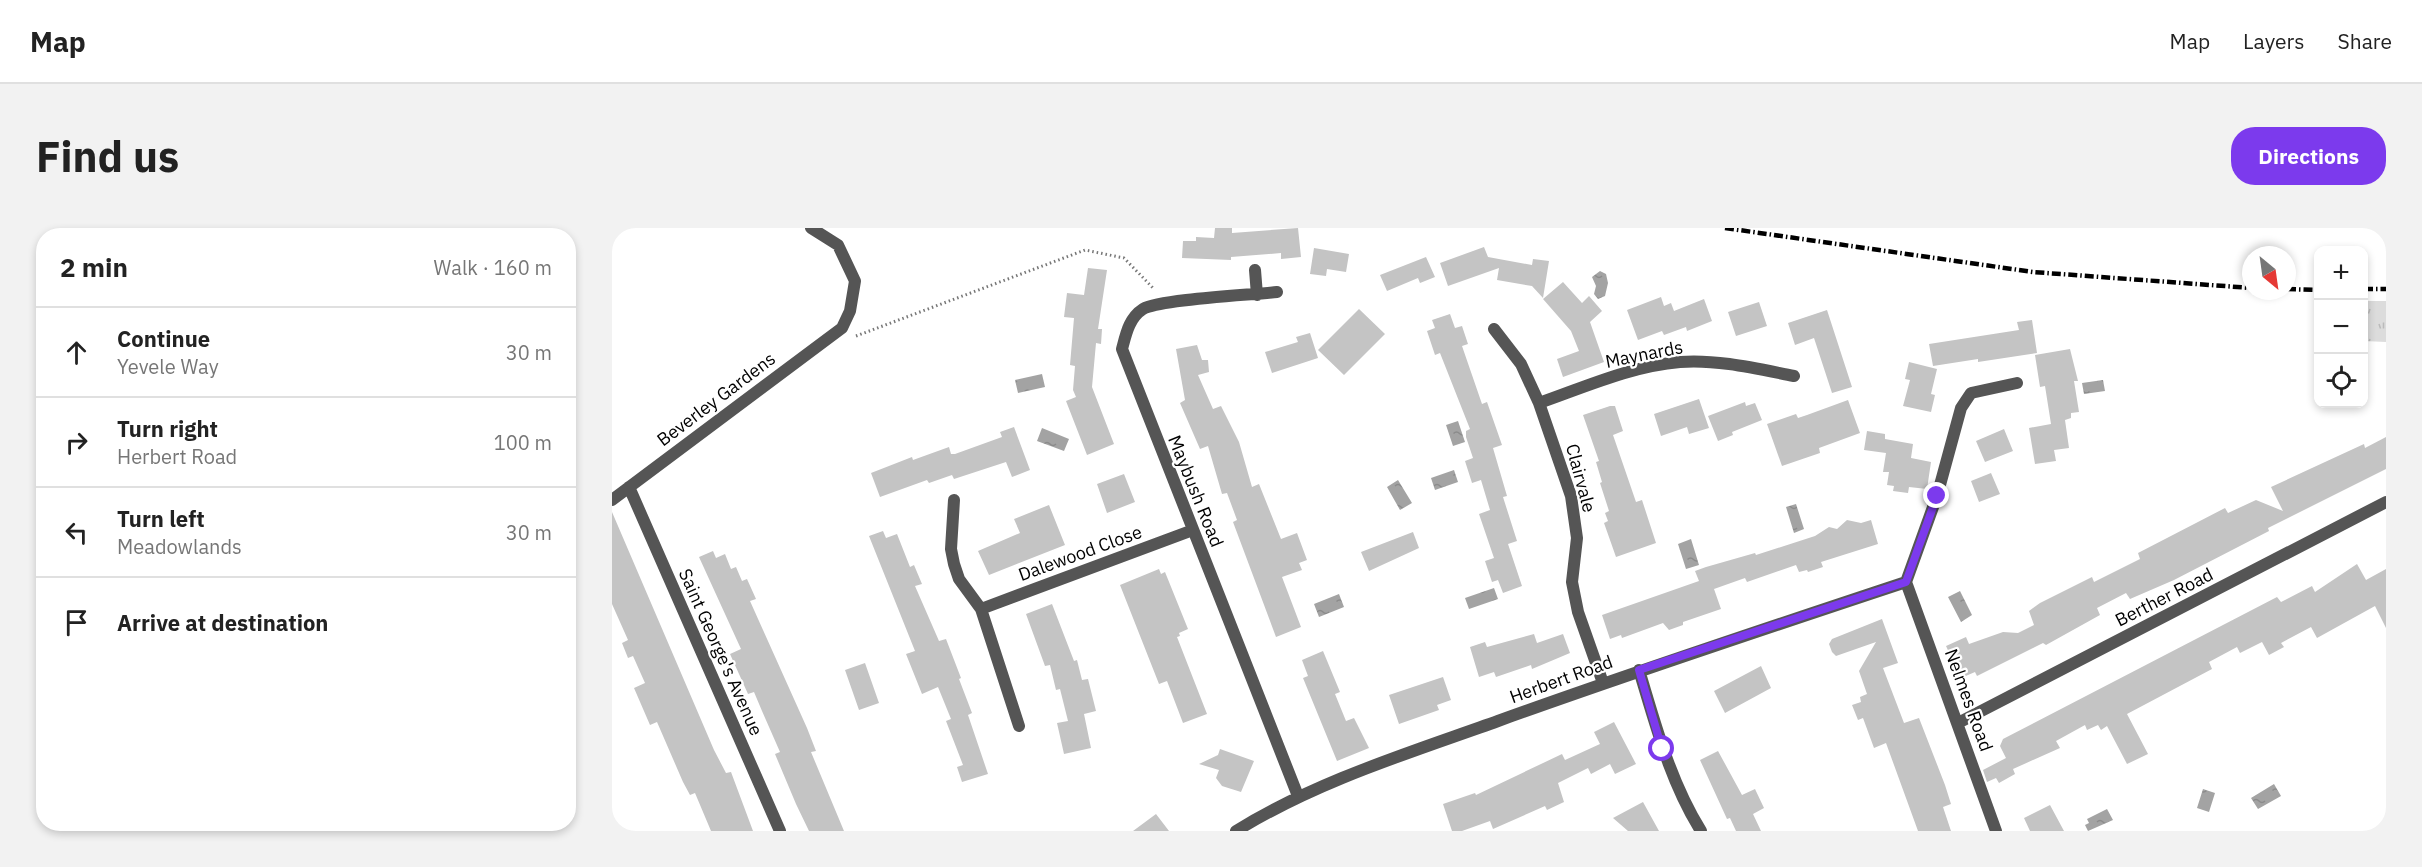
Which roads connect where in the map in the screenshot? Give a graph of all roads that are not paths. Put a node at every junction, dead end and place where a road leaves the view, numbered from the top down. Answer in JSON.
{"nodes":[{"id":1,"x":811,"y":228,"type":"edge"},
{"id":2,"x":1255,"y":270,"type":"dead end"},
{"id":3,"x":1277,"y":292,"type":"dead end"},
{"id":4,"x":1257,"y":295,"type":"junction"},
{"id":5,"x":1494,"y":329,"type":"dead end"},
{"id":6,"x":1794,"y":376,"type":"dead end"},
{"id":7,"x":2017,"y":383,"type":"dead end"},
{"id":8,"x":1539,"y":403,"type":"junction"},
{"id":9,"x":628,"y":487,"type":"junction"},
{"id":10,"x":612,"y":500,"type":"edge"},
{"id":11,"x":954,"y":500,"type":"dead end"},
{"id":12,"x":2386,"y":502,"type":"edge"},
{"id":13,"x":1193,"y":530,"type":"junction"},
{"id":14,"x":1906,"y":582,"type":"junction"},
{"id":15,"x":981,"y":609,"type":"junction"},
{"id":16,"x":1639,"y":670,"type":"junction"},
{"id":17,"x":1603,"y":683,"type":"junction"},
{"id":18,"x":1958,"y":723,"type":"junction"},
{"id":19,"x":1018,"y":726,"type":"dead end"},
{"id":20,"x":1298,"y":796,"type":"junction"},
{"id":21,"x":780,"y":831,"type":"edge"},
{"id":22,"x":1236,"y":831,"type":"edge"},
{"id":23,"x":1701,"y":831,"type":"edge"},
{"id":24,"x":1996,"y":831,"type":"edge"}],
"edges":[{"from":1,"to":9,"type":"street","name":"Beverley Gardens"},
{"from":2,"to":4,"type":"street"},
{"from":3,"to":4,"type":"street","name":"Maybush Road"},
{"from":4,"to":13,"type":"street","name":"Maybush Road"},
{"from":5,"to":8,"type":"street","name":"Clairvale"},
{"from":6,"to":8,"type":"street","name":"Maynards"},
{"from":7,"to":14,"type":"street"},
{"from":8,"to":17,"type":"street","name":"Clairvale"},
{"from":9,"to":10,"type":"street","name":"Beverley Gardens"},
{"from":9,"to":21,"type":"street","name":"Saint George's Avenue"},
{"from":11,"to":15,"type":"street"},
{"from":12,"to":18,"type":"street","name":"Berther Road"},
{"from":13,"to":15,"type":"street","name":"Dalewood Close"},
{"from":13,"to":20,"type":"street","name":"Maybush Road"},
{"from":14,"to":16,"type":"street","name":"Herbert Road"},
{"from":14,"to":18,"type":"street","name":"Nelmes Road"},
{"from":15,"to":19,"type":"street"},
{"from":16,"to":17,"type":"street","name":"Herbert Road"},
{"from":16,"to":23,"type":"street"},
{"from":17,"to":20,"type":"street","name":"Herbert Road"},
{"from":18,"to":24,"type":"street","name":"Nelmes Road"},
{"from":20,"to":22,"type":"street","name":"Herbert Road"}]}
